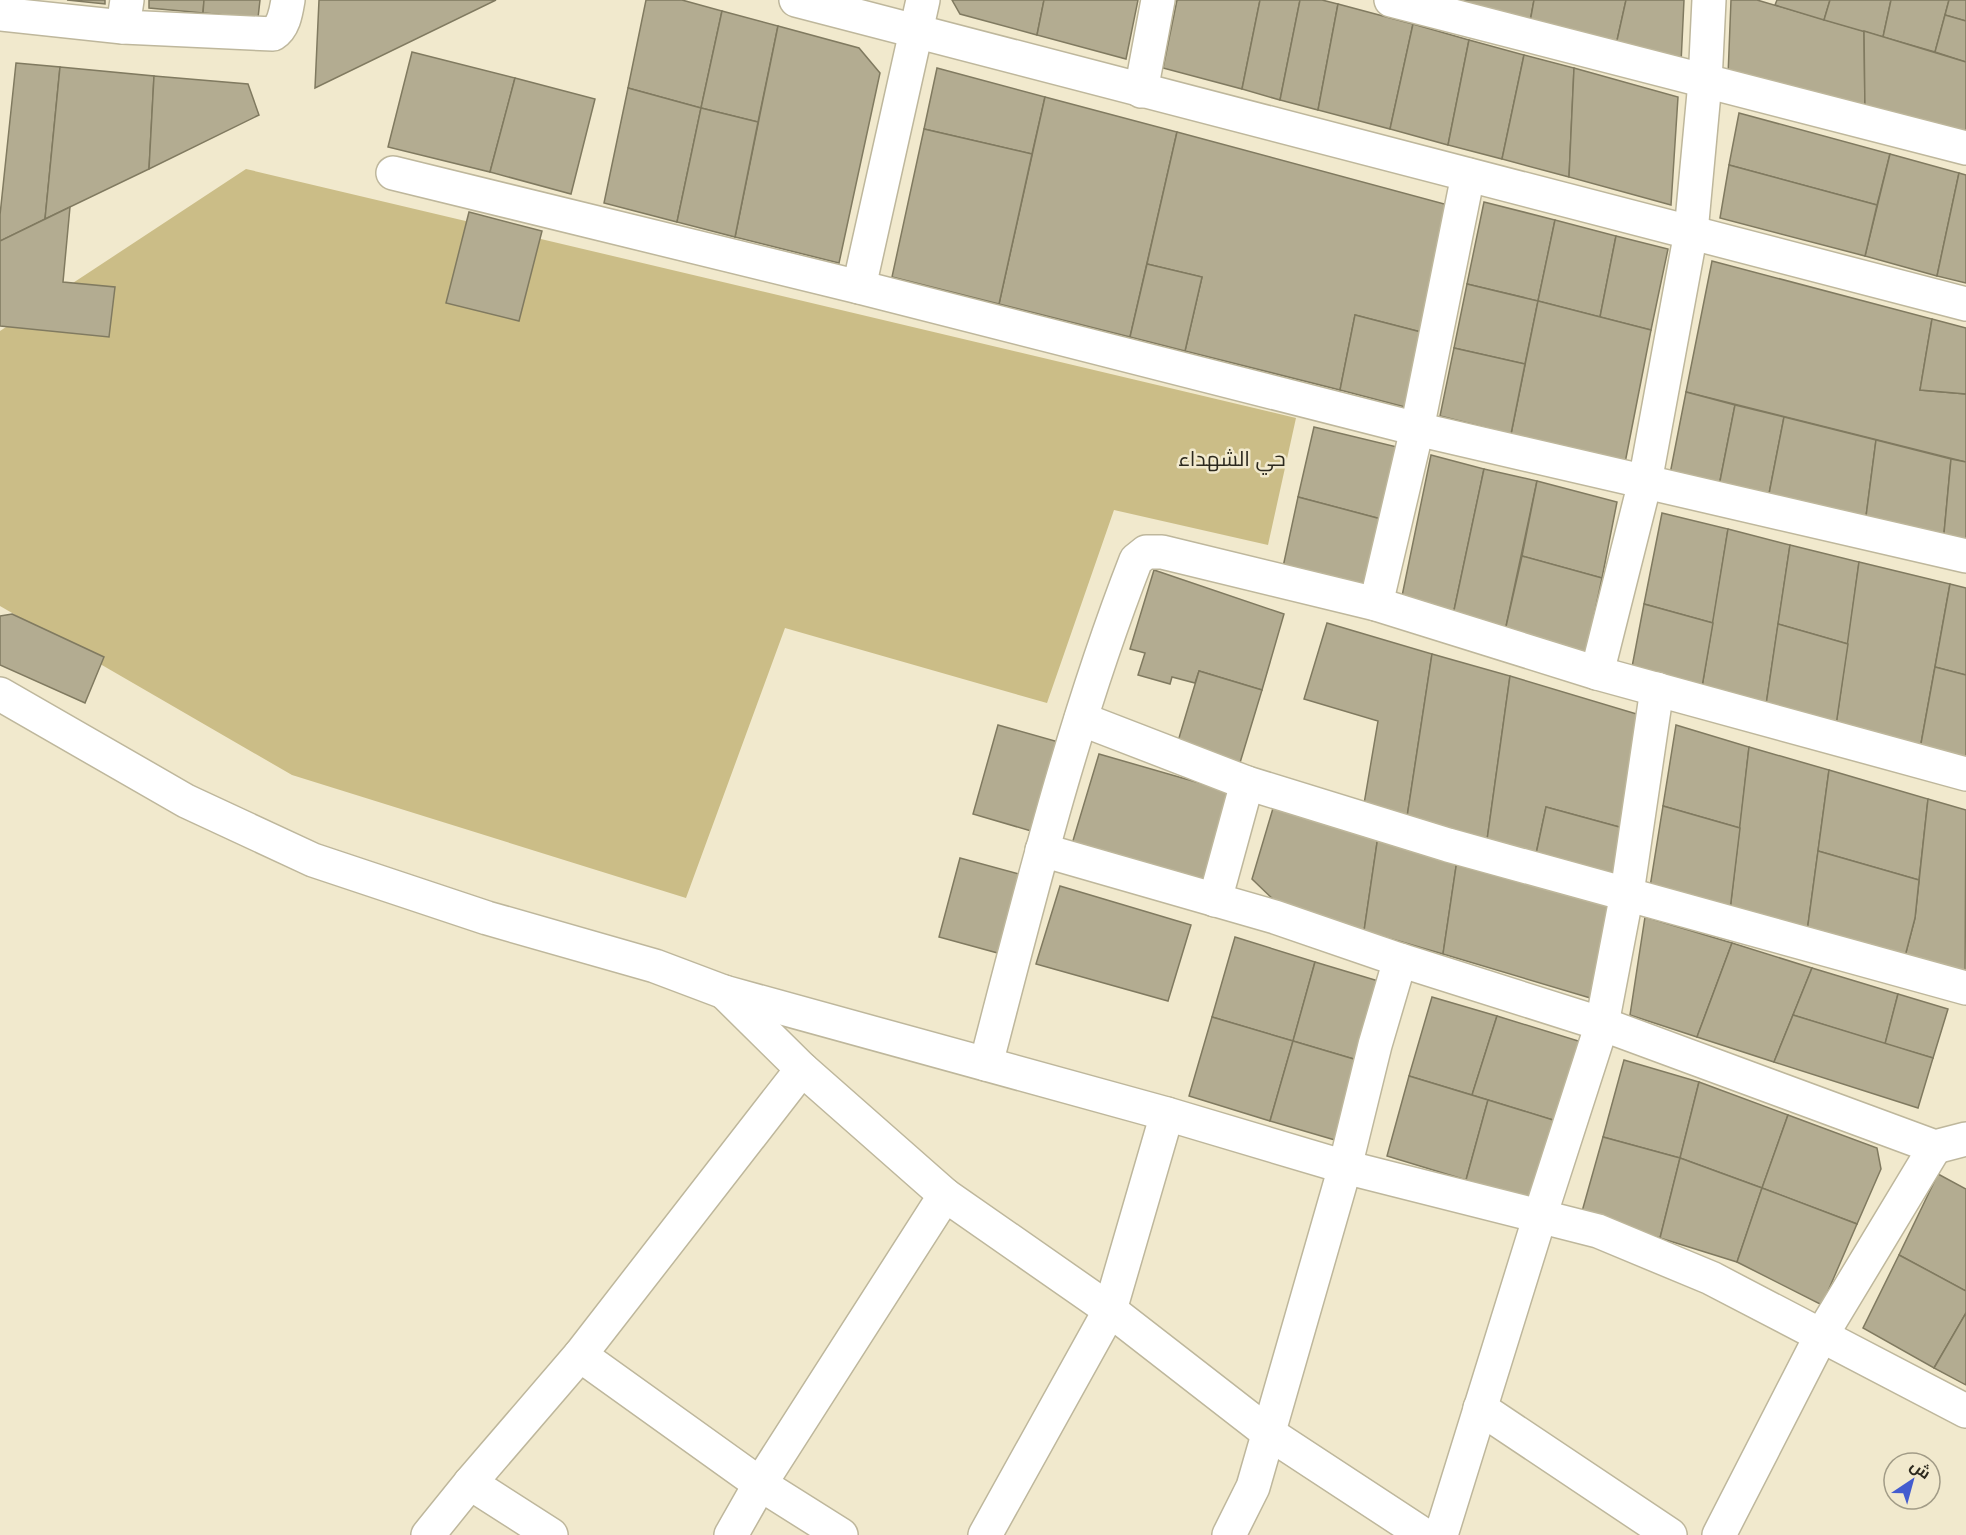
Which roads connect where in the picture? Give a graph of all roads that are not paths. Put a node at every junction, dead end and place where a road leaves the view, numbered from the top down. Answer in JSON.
{"nodes":[{"id":1,"x":288,"y":0,"type":"edge"},
{"id":2,"x":796,"y":0,"type":"edge"},
{"id":3,"x":923,"y":0,"type":"edge"},
{"id":4,"x":1158,"y":0,"type":"edge"},
{"id":5,"x":1390,"y":0,"type":"edge"},
{"id":6,"x":1709,"y":0,"type":"edge"},
{"id":7,"x":0,"y":14,"type":"edge"},
{"id":8,"x":125,"y":14,"type":"edge"},
{"id":9,"x":916,"y":32,"type":"junction"},
{"id":10,"x":1705,"y":81,"type":"junction"},
{"id":11,"x":1141,"y":91,"type":"junction"},
{"id":12,"x":1966,"y":148,"type":"edge"},
{"id":13,"x":393,"y":173,"type":"dead end"},
{"id":14,"x":1468,"y":175,"type":"junction"},
{"id":15,"x":1691,"y":232,"type":"junction"},
{"id":16,"x":859,"y":287,"type":"junction"},
{"id":17,"x":1966,"y":304,"type":"edge"},
{"id":18,"x":1417,"y":429,"type":"junction"},
{"id":19,"x":1645,"y":482,"type":"junction"},
{"id":20,"x":1966,"y":556,"type":"edge"},
{"id":21,"x":1376,"y":604,"type":"junction"},
{"id":22,"x":1597,"y":673,"type":"junction"},
{"id":23,"x":1656,"y":689,"type":"junction"},
{"id":24,"x":0,"y":694,"type":"edge"},
{"id":25,"x":1081,"y":719,"type":"junction"},
{"id":26,"x":1966,"y":774,"type":"edge"},
{"id":27,"x":1247,"y":783,"type":"junction"},
{"id":28,"x":1042,"y":850,"type":"junction"},
{"id":29,"x":1628,"y":893,"type":"junction"},
{"id":30,"x":1215,"y":900,"type":"junction"},
{"id":31,"x":1400,"y":960,"type":"junction"},
{"id":32,"x":1966,"y":988,"type":"edge"},
{"id":33,"x":724,"y":992,"type":"junction"},
{"id":34,"x":1602,"y":1024,"type":"junction"},
{"id":35,"x":986,"y":1064,"type":"junction"},
{"id":36,"x":802,"y":1068,"type":"junction"},
{"id":37,"x":1167,"y":1114,"type":"junction"},
{"id":38,"x":1951,"y":1143,"type":"edge"},
{"id":39,"x":1345,"y":1167,"type":"junction"},
{"id":40,"x":945,"y":1195,"type":"junction"},
{"id":41,"x":1540,"y":1216,"type":"junction"},
{"id":42,"x":1110,"y":1310,"type":"junction"},
{"id":43,"x":1821,"y":1336,"type":"junction"},
{"id":44,"x":580,"y":1355,"type":"junction"},
{"id":45,"x":1480,"y":1408,"type":"junction"},
{"id":46,"x":1966,"y":1412,"type":"edge"},
{"id":47,"x":1267,"y":1432,"type":"junction"},
{"id":48,"x":470,"y":1483,"type":"junction"},
{"id":49,"x":760,"y":1484,"type":"junction"},
{"id":50,"x":428,"y":1535,"type":"edge"},
{"id":51,"x":551,"y":1535,"type":"edge"},
{"id":52,"x":731,"y":1535,"type":"edge"},
{"id":53,"x":841,"y":1535,"type":"edge"},
{"id":54,"x":985,"y":1535,"type":"edge"},
{"id":55,"x":1229,"y":1535,"type":"edge"},
{"id":56,"x":1424,"y":1535,"type":"edge"},
{"id":57,"x":1441,"y":1535,"type":"edge"},
{"id":58,"x":1670,"y":1535,"type":"edge"},
{"id":59,"x":1719,"y":1535,"type":"edge"}],
"edges":[{"from":1,"to":8,"type":"street"},
{"from":2,"to":9,"type":"street"},
{"from":3,"to":9,"type":"street"},
{"from":4,"to":11,"type":"street"},
{"from":5,"to":10,"type":"street"},
{"from":6,"to":10,"type":"street"},
{"from":7,"to":8,"type":"street"},
{"from":9,"to":11,"type":"street"},
{"from":9,"to":16,"type":"street"},
{"from":10,"to":12,"type":"street"},
{"from":10,"to":15,"type":"street"},
{"from":11,"to":14,"type":"street"},
{"from":13,"to":16,"type":"street"},
{"from":14,"to":15,"type":"street"},
{"from":14,"to":18,"type":"street"},
{"from":15,"to":17,"type":"street"},
{"from":15,"to":19,"type":"street"},
{"from":16,"to":18,"type":"street"},
{"from":18,"to":19,"type":"street"},
{"from":18,"to":21,"type":"street"},
{"from":19,"to":20,"type":"street"},
{"from":19,"to":22,"type":"street"},
{"from":21,"to":22,"type":"street"},
{"from":21,"to":25,"type":"street"},
{"from":22,"to":23,"type":"street"},
{"from":23,"to":26,"type":"street"},
{"from":23,"to":29,"type":"street"},
{"from":24,"to":33,"type":"street"},
{"from":25,"to":27,"type":"street"},
{"from":25,"to":28,"type":"street"},
{"from":27,"to":29,"type":"street"},
{"from":27,"to":30,"type":"street"},
{"from":28,"to":30,"type":"street"},
{"from":28,"to":35,"type":"street"},
{"from":29,"to":32,"type":"street"},
{"from":29,"to":34,"type":"street"},
{"from":30,"to":31,"type":"street"},
{"from":31,"to":34,"type":"street"},
{"from":31,"to":39,"type":"street"},
{"from":33,"to":35,"type":"street"},
{"from":33,"to":36,"type":"street"},
{"from":34,"to":38,"type":"street"},
{"from":34,"to":41,"type":"street"},
{"from":35,"to":37,"type":"street"},
{"from":36,"to":40,"type":"street"},
{"from":36,"to":44,"type":"street"},
{"from":37,"to":39,"type":"street"},
{"from":37,"to":42,"type":"street"},
{"from":38,"to":43,"type":"street"},
{"from":39,"to":41,"type":"street"},
{"from":39,"to":47,"type":"street"},
{"from":40,"to":42,"type":"street"},
{"from":40,"to":49,"type":"street"},
{"from":41,"to":43,"type":"street"},
{"from":41,"to":45,"type":"street"},
{"from":42,"to":47,"type":"street"},
{"from":42,"to":54,"type":"street"},
{"from":43,"to":46,"type":"street"},
{"from":43,"to":59,"type":"street"},
{"from":44,"to":48,"type":"street"},
{"from":44,"to":49,"type":"street"},
{"from":45,"to":57,"type":"street"},
{"from":45,"to":58,"type":"street"},
{"from":47,"to":55,"type":"street"},
{"from":47,"to":56,"type":"street"},
{"from":48,"to":50,"type":"street"},
{"from":48,"to":51,"type":"street"},
{"from":49,"to":52,"type":"street"},
{"from":49,"to":53,"type":"street"}]}
